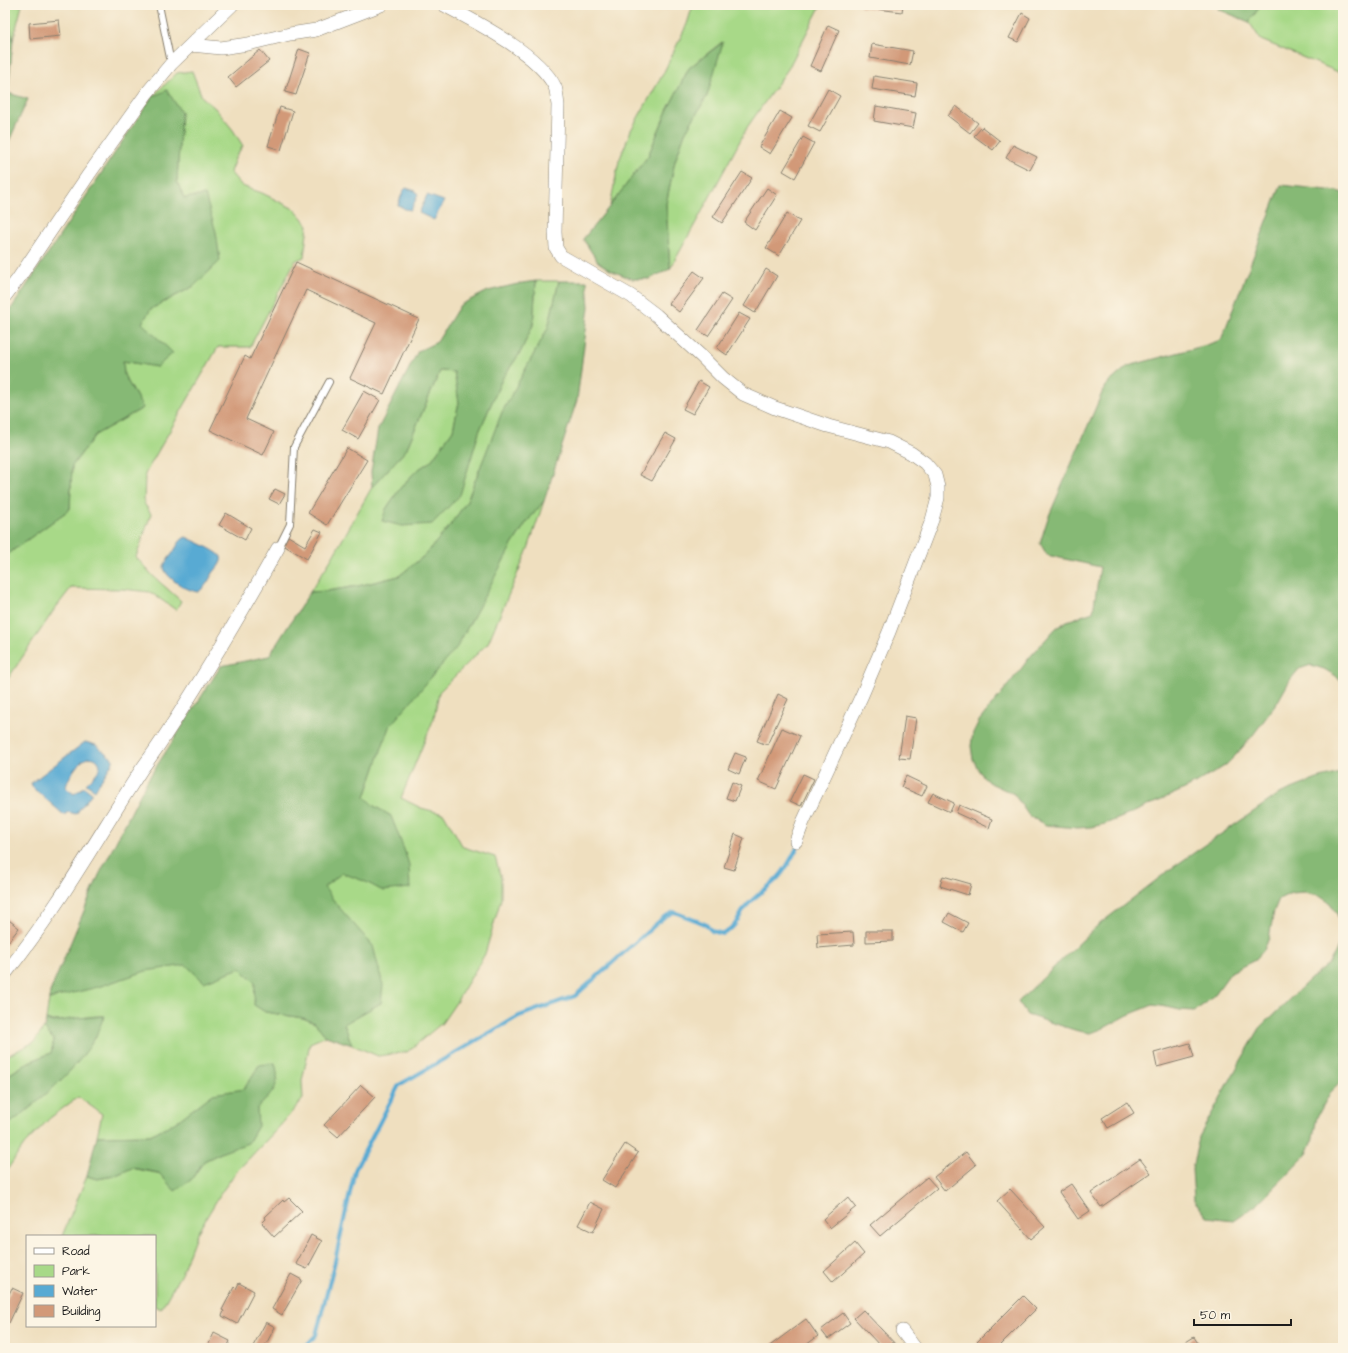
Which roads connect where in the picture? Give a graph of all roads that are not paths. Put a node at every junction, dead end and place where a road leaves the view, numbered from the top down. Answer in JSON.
{"nodes":[{"id":1,"x":159,"y":5,"type":"edge"},
{"id":2,"x":232,"y":5,"type":"edge"},
{"id":3,"x":381,"y":5,"type":"edge"},
{"id":4,"x":444,"y":5,"type":"edge"},
{"id":5,"x":191,"y":45,"type":"junction"},
{"id":6,"x":171,"y":64,"type":"junction"},
{"id":7,"x":5,"y":296,"type":"edge"},
{"id":8,"x":329,"y":382,"type":"dead end"},
{"id":9,"x":278,"y":548,"type":"joint"},
{"id":10,"x":796,"y":841,"type":"dead end"},
{"id":11,"x":5,"y":974,"type":"edge"},
{"id":12,"x":902,"y":1331,"type":"dead end"},
{"id":13,"x":915,"y":1348,"type":"edge"}],
"edges":[{"from":1,"to":6,"type":"lane"},
{"from":2,"to":5,"type":"street"},
{"from":3,"to":5,"type":"street"},
{"from":4,"to":10,"type":"street"},
{"from":5,"to":6,"type":"street"},
{"from":6,"to":7,"type":"street"},
{"from":8,"to":9,"type":"lane"},
{"from":9,"to":11,"type":"street"},
{"from":12,"to":13,"type":"street"}]}
